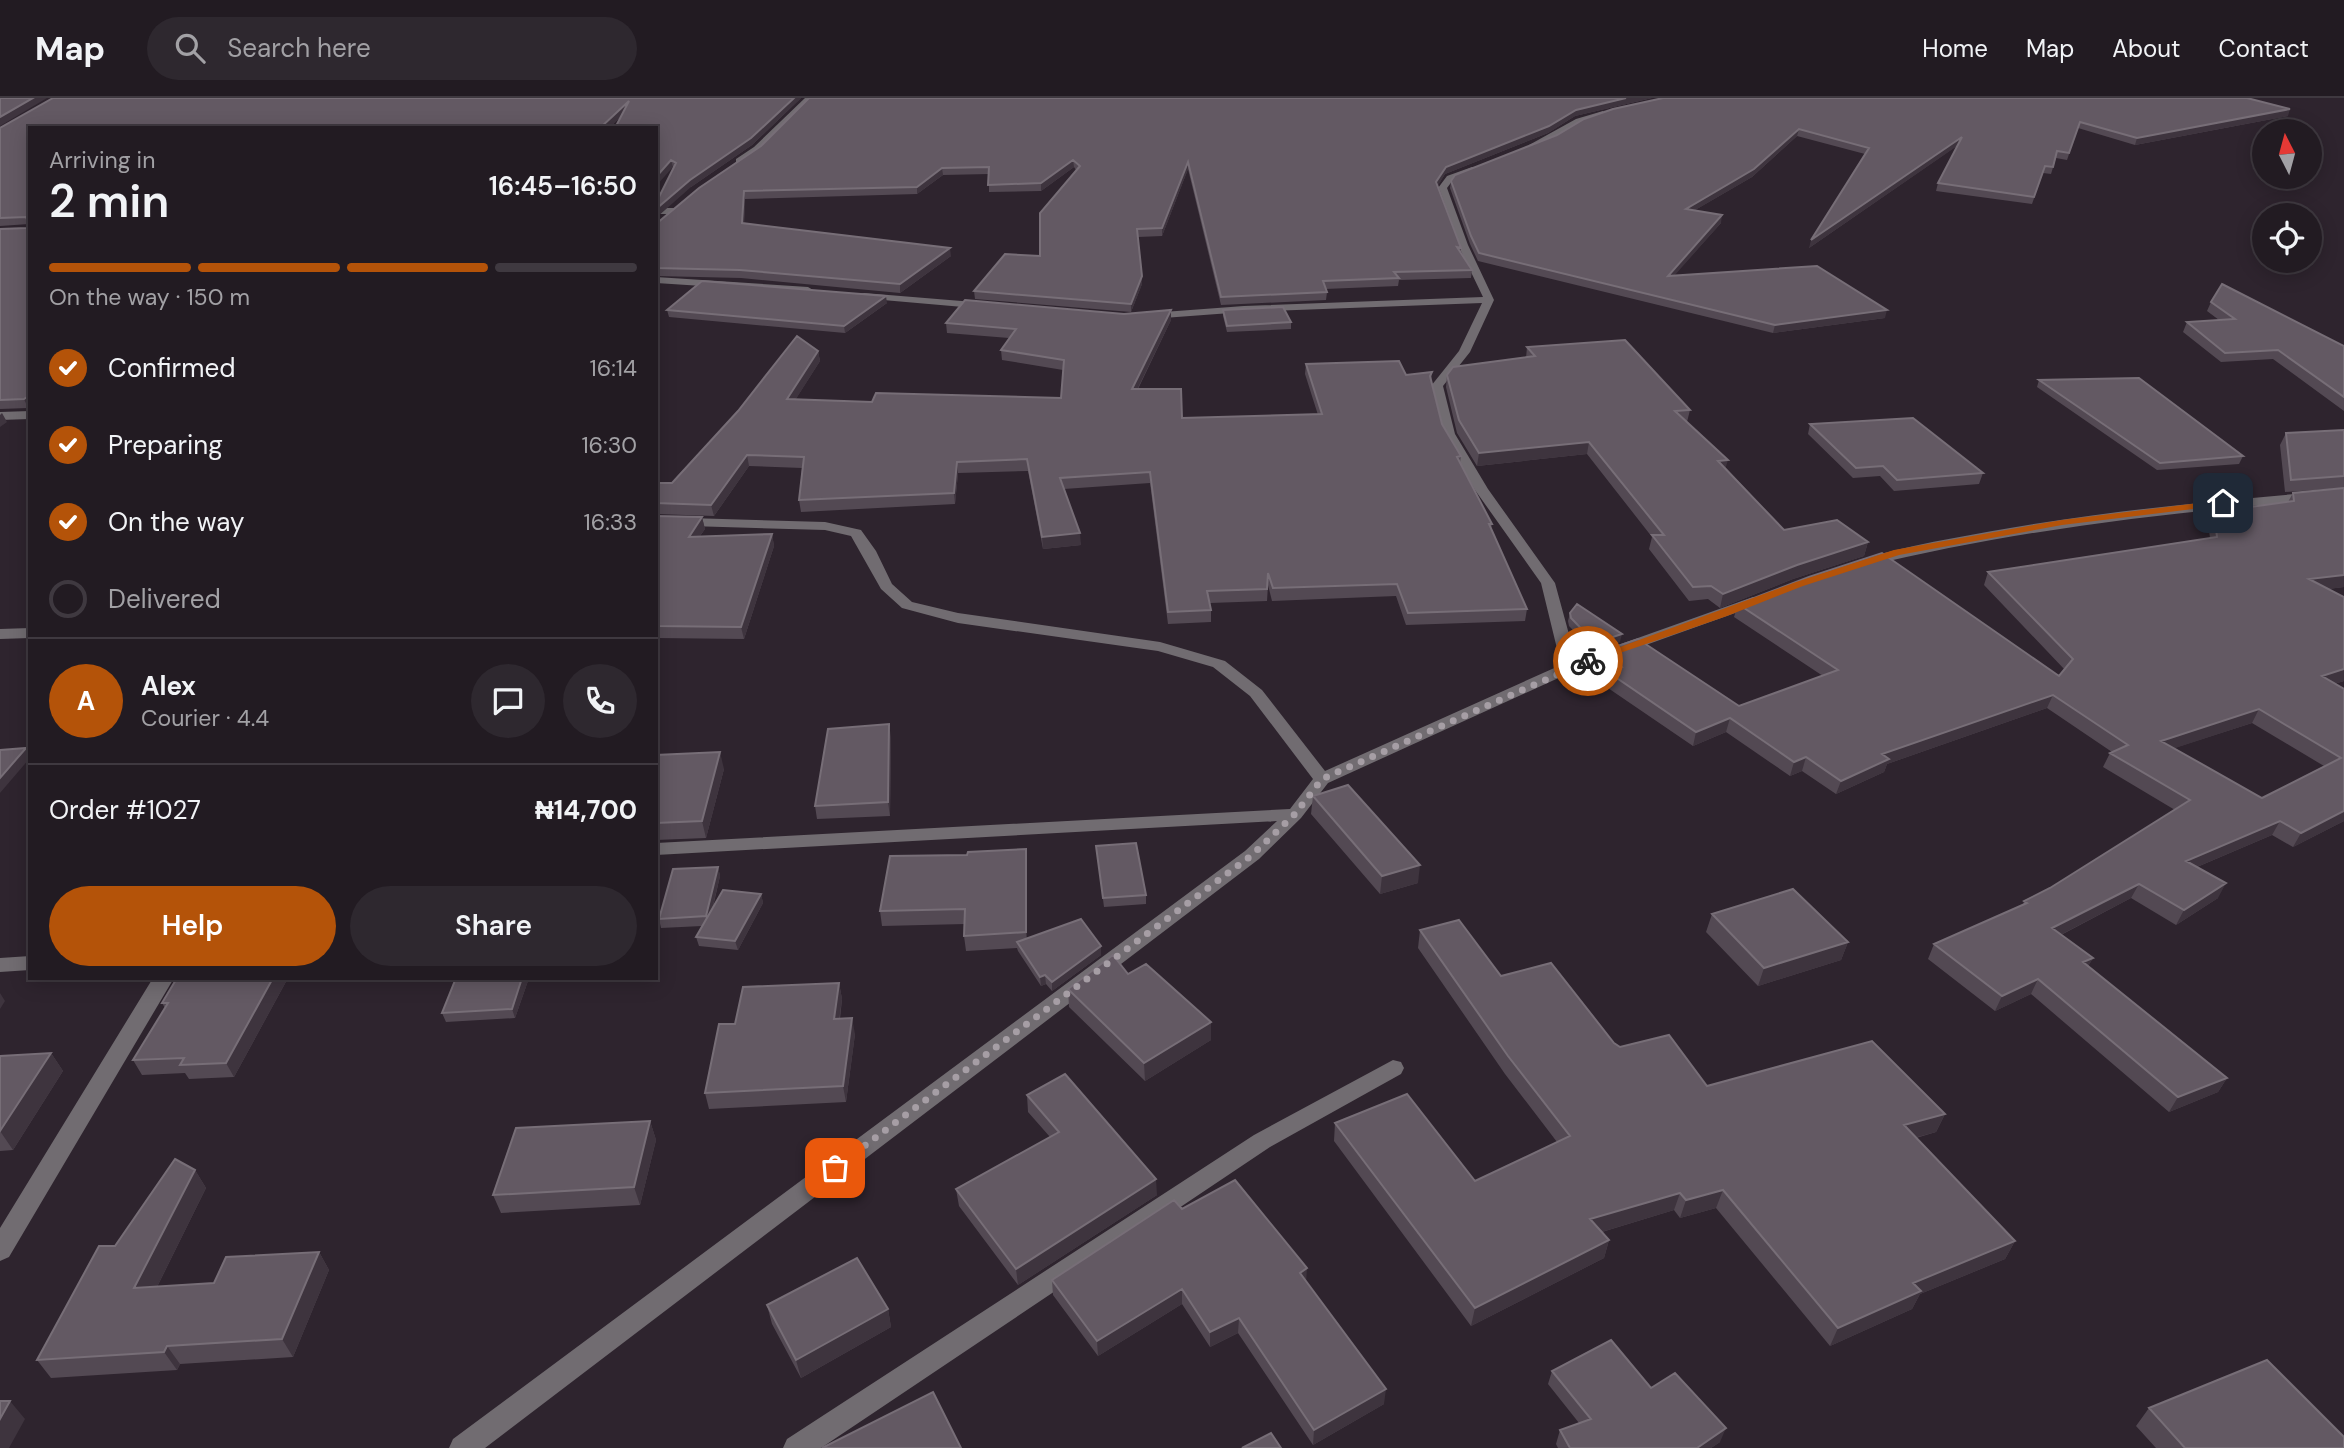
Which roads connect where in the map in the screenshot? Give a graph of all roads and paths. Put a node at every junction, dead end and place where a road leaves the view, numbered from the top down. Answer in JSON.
{"nodes":[{"id":1,"x":809,"y":98,"type":"edge"},
{"id":2,"x":1617,"y":109,"type":"edge"},
{"id":3,"x":1511,"y":153,"type":"edge"},
{"id":4,"x":1488,"y":163,"type":"edge"},
{"id":5,"x":727,"y":170,"type":"edge"},
{"id":6,"x":658,"y":211,"type":"edge"},
{"id":7,"x":665,"y":219,"type":"edge"},
{"id":8,"x":658,"y":280,"type":"edge"},
{"id":9,"x":823,"y":292,"type":"edge"},
{"id":10,"x":850,"y":294,"type":"edge"},
{"id":11,"x":1489,"y":300,"type":"junction"},
{"id":12,"x":1001,"y":308,"type":"edge"},
{"id":13,"x":1137,"y":317,"type":"edge"},
{"id":14,"x":28,"y":415,"type":"edge"},
{"id":15,"x":0,"y":416,"type":"edge"},
{"id":16,"x":2344,"y":494,"type":"edge"},
{"id":17,"x":658,"y":520,"type":"edge"},
{"id":18,"x":1848,"y":568,"type":"edge"},
{"id":19,"x":1774,"y":594,"type":"edge"},
{"id":20,"x":28,"y":633,"type":"edge"},
{"id":21,"x":0,"y":634,"type":"edge"},
{"id":22,"x":1570,"y":667,"type":"junction"},
{"id":23,"x":1322,"y":779,"type":"junction"},
{"id":24,"x":1295,"y":814,"type":"junction"},
{"id":25,"x":658,"y":849,"type":"edge"},
{"id":26,"x":28,"y":963,"type":"edge"},
{"id":27,"x":0,"y":965,"type":"edge"},
{"id":28,"x":163,"y":980,"type":"edge"},
{"id":29,"x":1393,"y":1068,"type":"dead end"},
{"id":30,"x":0,"y":1250,"type":"edge"},
{"id":31,"x":463,"y":1448,"type":"edge"},
{"id":32,"x":797,"y":1448,"type":"edge"}],
"edges":[{"from":1,"to":5,"type":"street"},
{"from":2,"to":3,"type":"street"},
{"from":4,"to":11,"type":"street"},
{"from":6,"to":7,"type":"street"},
{"from":8,"to":9,"type":"street"},
{"from":10,"to":12,"type":"street"},
{"from":11,"to":13,"type":"street"},
{"from":11,"to":22,"type":"street"},
{"from":14,"to":15,"type":"street"},
{"from":16,"to":18,"type":"street"},
{"from":17,"to":23,"type":"street"},
{"from":19,"to":22,"type":"street"},
{"from":20,"to":21,"type":"street"},
{"from":22,"to":23,"type":"street"},
{"from":23,"to":24,"type":"street"},
{"from":24,"to":25,"type":"street"},
{"from":24,"to":31,"type":"street"},
{"from":26,"to":27,"type":"street"},
{"from":28,"to":30,"type":"street"},
{"from":29,"to":32,"type":"street"}]}
